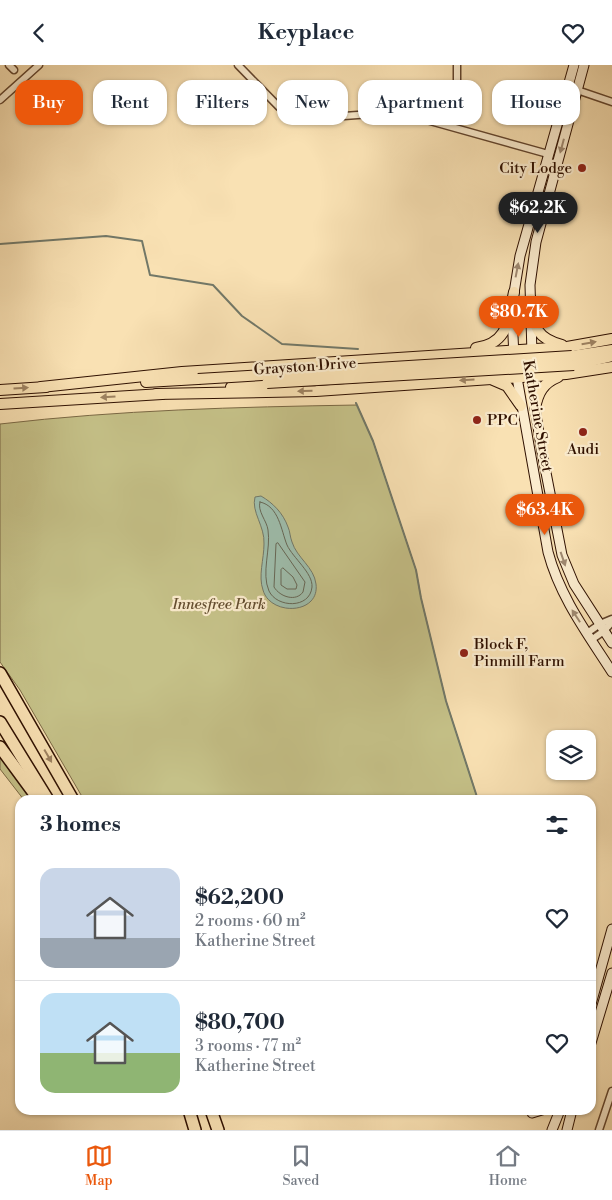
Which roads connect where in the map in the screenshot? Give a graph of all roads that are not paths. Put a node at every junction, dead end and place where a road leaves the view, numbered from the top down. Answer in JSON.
{"nodes":[{"id":1,"x":39,"y":65,"type":"edge"},
{"id":2,"x":238,"y":65,"type":"edge"},
{"id":3,"x":458,"y":65,"type":"edge"},
{"id":4,"x":574,"y":65,"type":"edge"},
{"id":5,"x":584,"y":65,"type":"edge"},
{"id":6,"x":457,"y":80,"type":"edge"},
{"id":7,"x":580,"y":80,"type":"edge"},
{"id":8,"x":580,"y":91,"type":"edge"},
{"id":9,"x":0,"y":100,"type":"edge"},
{"id":10,"x":612,"y":102,"type":"edge"},
{"id":11,"x":358,"y":114,"type":"edge"},
{"id":12,"x":449,"y":125,"type":"edge"},
{"id":13,"x":567,"y":125,"type":"edge"},
{"id":14,"x":548,"y":154,"type":"junction"},
{"id":15,"x":514,"y":292,"type":"junction"},
{"id":16,"x":531,"y":299,"type":"junction"},
{"id":17,"x":612,"y":339,"type":"edge"},
{"id":18,"x":567,"y":347,"type":"junction"},
{"id":19,"x":531,"y":349,"type":"junction"},
{"id":20,"x":612,"y":350,"type":"edge"},
{"id":21,"x":513,"y":351,"type":"junction"},
{"id":22,"x":612,"y":357,"type":"edge"},
{"id":23,"x":409,"y":358,"type":"junction"},
{"id":24,"x":612,"y":367,"type":"edge"},
{"id":25,"x":566,"y":374,"type":"junction"},
{"id":26,"x":516,"y":377,"type":"junction"},
{"id":27,"x":533,"y":377,"type":"junction"},
{"id":28,"x":490,"y":379,"type":"junction"},
{"id":29,"x":42,"y":387,"type":"junction"},
{"id":30,"x":0,"y":390,"type":"edge"},
{"id":31,"x":156,"y":394,"type":"junction"},
{"id":32,"x":0,"y":404,"type":"edge"},
{"id":33,"x":521,"y":405,"type":"junction"},
{"id":34,"x":535,"y":408,"type":"junction"},
{"id":35,"x":612,"y":621,"type":"edge"},
{"id":36,"x":602,"y":627,"type":"junction"},
{"id":37,"x":589,"y":636,"type":"junction"},
{"id":38,"x":612,"y":643,"type":"edge"},
{"id":39,"x":612,"y":671,"type":"edge"},
{"id":40,"x":0,"y":673,"type":"edge"},
{"id":41,"x":0,"y":685,"type":"edge"},
{"id":42,"x":23,"y":714,"type":"junction"},
{"id":43,"x":0,"y":722,"type":"edge"},
{"id":44,"x":0,"y":747,"type":"edge"},
{"id":45,"x":35,"y":795,"type":"edge"},
{"id":46,"x":45,"y":795,"type":"edge"},
{"id":47,"x":71,"y":795,"type":"edge"},
{"id":48,"x":612,"y":929,"type":"edge"},
{"id":49,"x":612,"y":973,"type":"edge"},
{"id":50,"x":596,"y":989,"type":"edge"},
{"id":51,"x":596,"y":1026,"type":"edge"},
{"id":52,"x":612,"y":1091,"type":"edge"},
{"id":53,"x":190,"y":1115,"type":"edge"},
{"id":54,"x":213,"y":1115,"type":"edge"},
{"id":55,"x":558,"y":1115,"type":"edge"},
{"id":56,"x":570,"y":1115,"type":"edge"},
{"id":57,"x":554,"y":1128,"type":"edge"},
{"id":58,"x":195,"y":1130,"type":"edge"},
{"id":59,"x":218,"y":1130,"type":"edge"},
{"id":60,"x":566,"y":1130,"type":"edge"},
{"id":61,"x":599,"y":1130,"type":"edge"}],
"edges":[{"from":1,"to":9,"type":"street"},
{"from":2,"to":11,"type":"street"},
{"from":3,"to":6,"type":"street"},
{"from":4,"to":14,"type":"main road","name":"Katherine Street"},
{"from":5,"to":7,"type":"main road","name":"Katherine Street"},
{"from":8,"to":10,"type":"street"},
{"from":12,"to":14,"type":"street"},
{"from":13,"to":16,"type":"main road","name":"Katherine Street","one_way":true},
{"from":15,"to":14,"type":"main road","name":"Katherine Street","one_way":true},
{"from":15,"to":21,"type":"main road","name":"Katherine Street"},
{"from":15,"to":23,"type":"main road"},
{"from":16,"to":18,"type":"main road"},
{"from":16,"to":19,"type":"main road","name":"Katherine Street"},
{"from":18,"to":17,"type":"main road","one_way":true},
{"from":18,"to":19,"type":"main road"},
{"from":19,"to":21,"type":"main road"},
{"from":19,"to":27,"type":"main road","name":"Katherine Street"},
{"from":20,"to":29,"type":"main road","name":"Grayston Drive","bridge":true},
{"from":21,"to":23,"type":"main road"},
{"from":21,"to":26,"type":"main road","name":"Katherine Street"},
{"from":22,"to":31,"type":"main road","name":"Grayston Drive","bridge":true},
{"from":23,"to":29,"type":"main road"},
{"from":24,"to":25,"type":"main road"},
{"from":25,"to":27,"type":"main road"},
{"from":25,"to":34,"type":"main road"},
{"from":26,"to":27,"type":"main road"},
{"from":26,"to":28,"type":"main road"},
{"from":26,"to":33,"type":"main road","name":"Katherine Street"},
{"from":27,"to":34,"type":"main road","name":"Katherine Street"},
{"from":28,"to":31,"type":"main road","one_way":true},
{"from":28,"to":33,"type":"main road"},
{"from":30,"to":29,"type":"main road","name":"Grayston Drive","one_way":true},
{"from":31,"to":32,"type":"main road","name":"Grayston Drive","one_way":true},
{"from":37,"to":33,"type":"main road","name":"Katherine Street","one_way":true},
{"from":34,"to":36,"type":"main road","name":"Katherine Street","one_way":true},
{"from":35,"to":36,"type":"street"},
{"from":36,"to":37,"type":"street"},
{"from":36,"to":38,"type":"main road","name":"Katherine Street"},
{"from":37,"to":39,"type":"main road","name":"Katherine Street"},
{"from":40,"to":42,"type":"highway"},
{"from":41,"to":42,"type":"highway"},
{"from":42,"to":47,"type":"highway","one_way":true},
{"from":43,"to":46,"type":"highway"},
{"from":44,"to":45,"type":"highway"},
{"from":48,"to":50,"type":"main road"},
{"from":49,"to":51,"type":"main road"},
{"from":52,"to":61,"type":"street"},
{"from":53,"to":58,"type":"highway"},
{"from":54,"to":59,"type":"highway"},
{"from":55,"to":57,"type":"main road"},
{"from":56,"to":60,"type":"main road"},
{"from":57,"to":60,"type":"street"}]}
